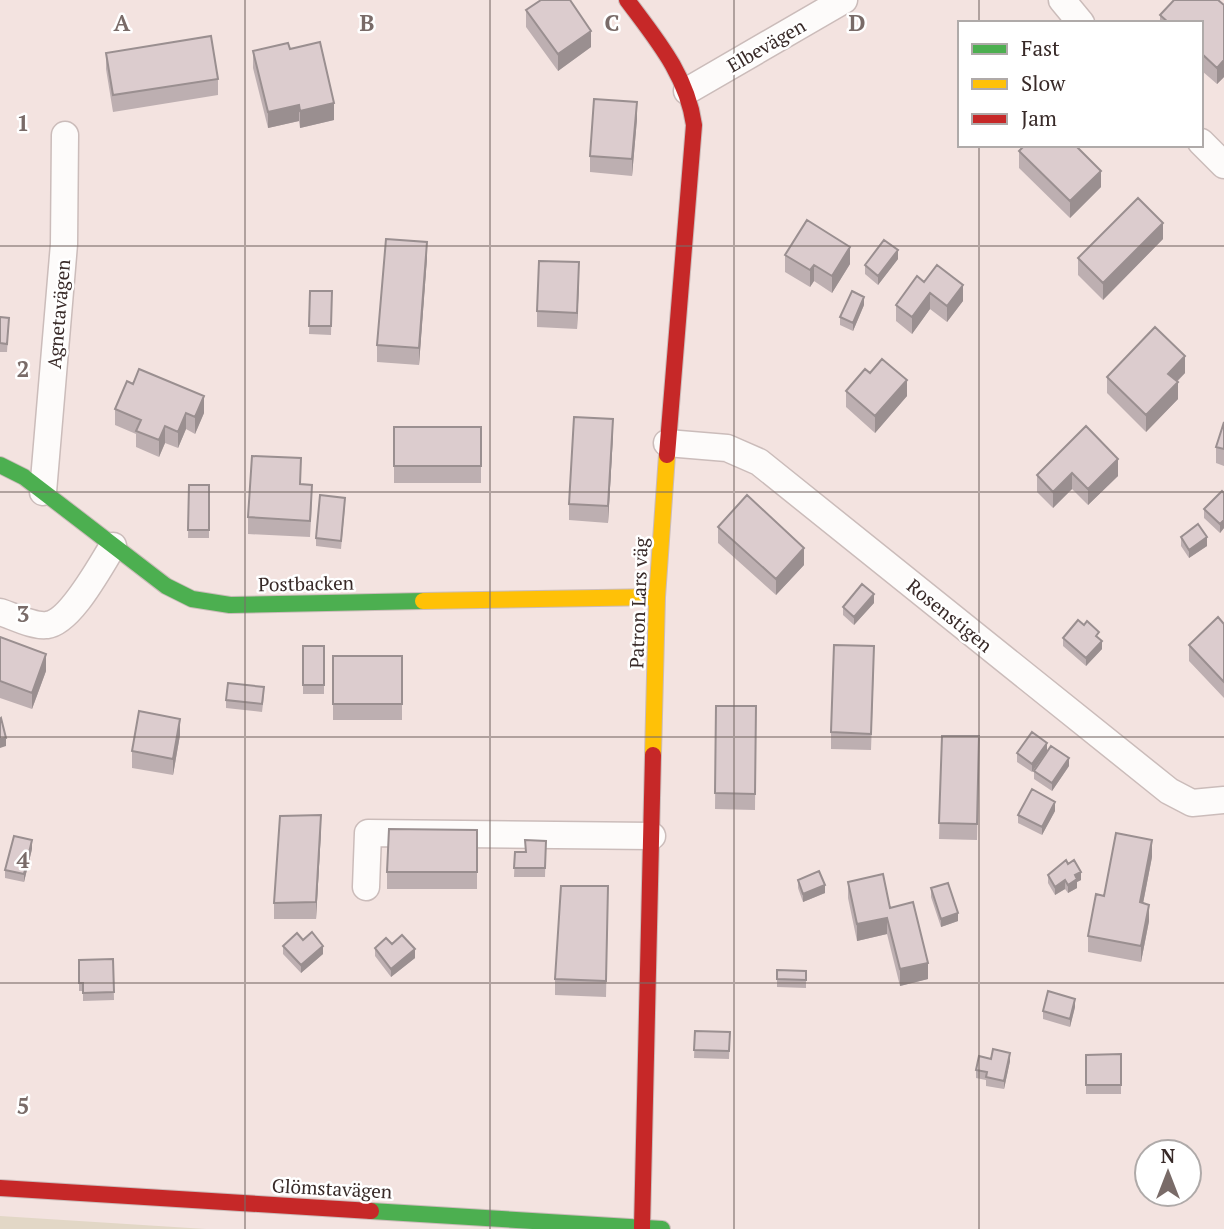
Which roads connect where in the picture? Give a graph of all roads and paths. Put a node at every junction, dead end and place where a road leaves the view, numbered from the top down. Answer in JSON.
{"nodes":[{"id":1,"x":627,"y":0,"type":"edge"},
{"id":2,"x":844,"y":0,"type":"edge"},
{"id":3,"x":1062,"y":0,"type":"edge"},
{"id":4,"x":1079,"y":21,"type":"edge"},
{"id":5,"x":687,"y":91,"type":"junction"},
{"id":6,"x":65,"y":135,"type":"dead end"},
{"id":7,"x":1203,"y":144,"type":"edge"},
{"id":8,"x":1224,"y":165,"type":"edge"},
{"id":9,"x":667,"y":443,"type":"junction"},
{"id":10,"x":0,"y":465,"type":"edge"},
{"id":11,"x":43,"y":492,"type":"junction"},
{"id":12,"x":113,"y":546,"type":"junction"},
{"id":13,"x":657,"y":597,"type":"junction"},
{"id":14,"x":0,"y":612,"type":"edge"},
{"id":15,"x":1224,"y":800,"type":"edge"},
{"id":16,"x":652,"y":836,"type":"junction"},
{"id":17,"x":366,"y":887,"type":"dead end"},
{"id":18,"x":0,"y":1188,"type":"edge"},
{"id":19,"x":642,"y":1228,"type":"edge"},
{"id":20,"x":662,"y":1229,"type":"edge"}],
"edges":[{"from":1,"to":5,"type":"street","name":"Patron Lars väg"},
{"from":2,"to":5,"type":"street","name":"Elbevägen"},
{"from":3,"to":4,"type":"street"},
{"from":5,"to":9,"type":"street","name":"Patron Lars väg"},
{"from":6,"to":11,"type":"street","name":"Agnetavägen"},
{"from":7,"to":8,"type":"street"},
{"from":9,"to":13,"type":"street","name":"Patron Lars väg"},
{"from":9,"to":15,"type":"street","name":"Rosenstigen"},
{"from":10,"to":11,"type":"street","name":"Postbacken"},
{"from":11,"to":12,"type":"street","name":"Postbacken"},
{"from":12,"to":13,"type":"street","name":"Postbacken"},
{"from":12,"to":14,"type":"street"},
{"from":13,"to":16,"type":"street","name":"Patron Lars väg"},
{"from":16,"to":17,"type":"street"},
{"from":16,"to":19,"type":"street","name":"Patron Lars väg"},
{"from":18,"to":19,"type":"street","name":"Glömstavägen"},
{"from":19,"to":20,"type":"street","name":"Glömstavägen"}]}
